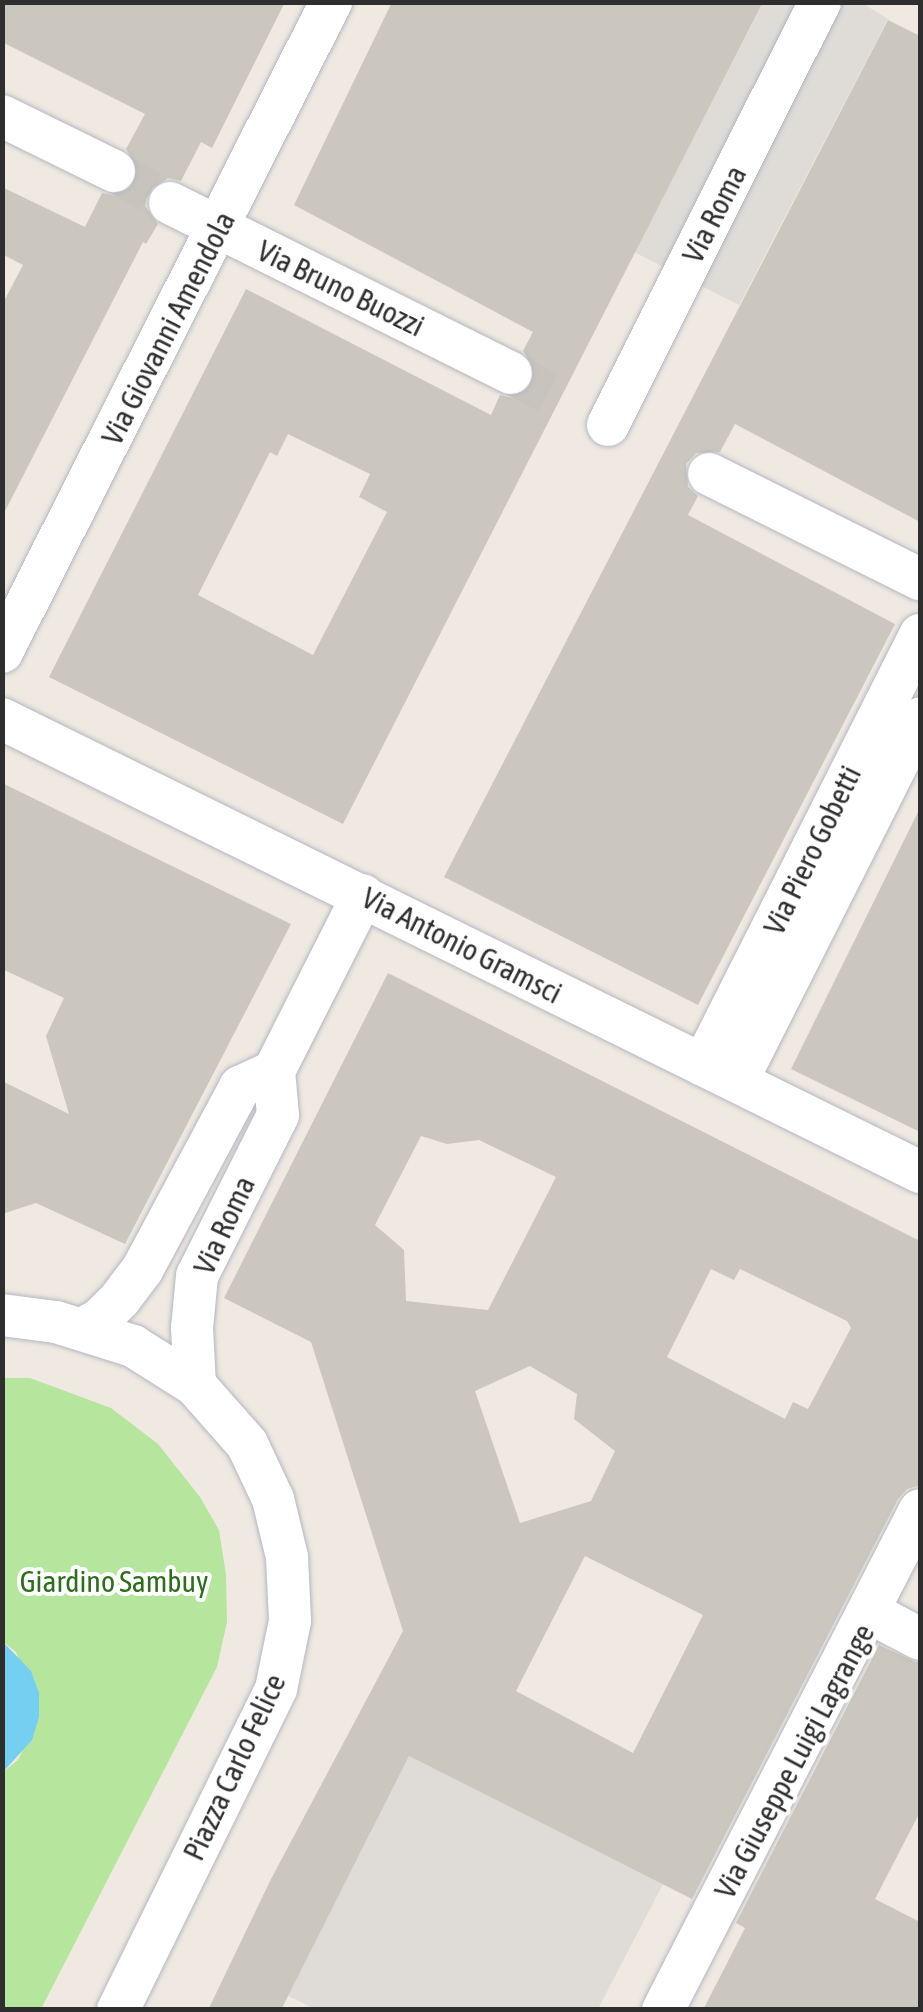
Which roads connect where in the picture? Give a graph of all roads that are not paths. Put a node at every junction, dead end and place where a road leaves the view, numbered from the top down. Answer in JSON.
{"nodes":[{"id":1,"x":331,"y":2,"type":"edge"},
{"id":2,"x":820,"y":2,"type":"edge"},
{"id":3,"x":2,"y":116,"type":"edge"},
{"id":4,"x":114,"y":171,"type":"tunnel mouth"},
{"id":5,"x":170,"y":202,"type":"tunnel mouth"},
{"id":6,"x":220,"y":228,"type":"junction"},
{"id":7,"x":511,"y":373,"type":"tunnel mouth"},
{"id":8,"x":608,"y":425,"type":"dead end"},
{"id":9,"x":709,"y":474,"type":"dead end"},
{"id":10,"x":920,"y":579,"type":"edge"},
{"id":11,"x":920,"y":636,"type":"edge"},
{"id":12,"x":2,"y":652,"type":"edge"},
{"id":13,"x":920,"y":718,"type":"edge"},
{"id":14,"x":2,"y":719,"type":"edge"},
{"id":15,"x":894,"y":758,"type":"edge"},
{"id":16,"x":363,"y":895,"type":"junction"},
{"id":17,"x":274,"y":1071,"type":"junction"},
{"id":18,"x":721,"y":1072,"type":"junction"},
{"id":19,"x":920,"y":1172,"type":"edge"},
{"id":20,"x":2,"y":1315,"type":"edge"},
{"id":21,"x":82,"y":1329,"type":"junction"},
{"id":22,"x":195,"y":1386,"type":"junction"},
{"id":23,"x":920,"y":1510,"type":"edge"},
{"id":24,"x":871,"y":1613,"type":"junction"},
{"id":25,"x":920,"y":1638,"type":"edge"},
{"id":26,"x":118,"y":2010,"type":"edge"},
{"id":27,"x":664,"y":2010,"type":"edge"}],
"edges":[{"from":1,"to":6,"type":"street","name":"Via Giovanni Amendola"},
{"from":2,"to":8,"type":"street","name":"Via Roma"},
{"from":3,"to":4,"type":"street"},
{"from":5,"to":6,"type":"street","name":"Via Bruno Buozzi"},
{"from":6,"to":7,"type":"street","name":"Via Bruno Buozzi"},
{"from":6,"to":12,"type":"street","name":"Via Giovanni Amendola"},
{"from":9,"to":10,"type":"street"},
{"from":11,"to":15,"type":"street","name":"Via Piero Gobetti"},
{"from":13,"to":15,"type":"street"},
{"from":14,"to":16,"type":"street","name":"Via Antonio Gramsci"},
{"from":15,"to":18,"type":"street","name":"Via Piero Gobetti"},
{"from":16,"to":17,"type":"street","name":"Via Roma"},
{"from":16,"to":18,"type":"street","name":"Via Antonio Gramsci"},
{"from":17,"to":21,"type":"street","name":"Via Roma"},
{"from":17,"to":22,"type":"street","name":"Via Roma"},
{"from":18,"to":19,"type":"street","name":"Via Antonio Gramsci"},
{"from":20,"to":21,"type":"street","name":"Piazza Carlo Felice"},
{"from":21,"to":22,"type":"street","name":"Piazza Carlo Felice"},
{"from":22,"to":26,"type":"street","name":"Piazza Carlo Felice"},
{"from":23,"to":24,"type":"street","name":"Via Giuseppe Luigi Lagrange"},
{"from":24,"to":25,"type":"street"},
{"from":24,"to":27,"type":"street","name":"Via Giuseppe Luigi Lagrange"}]}
